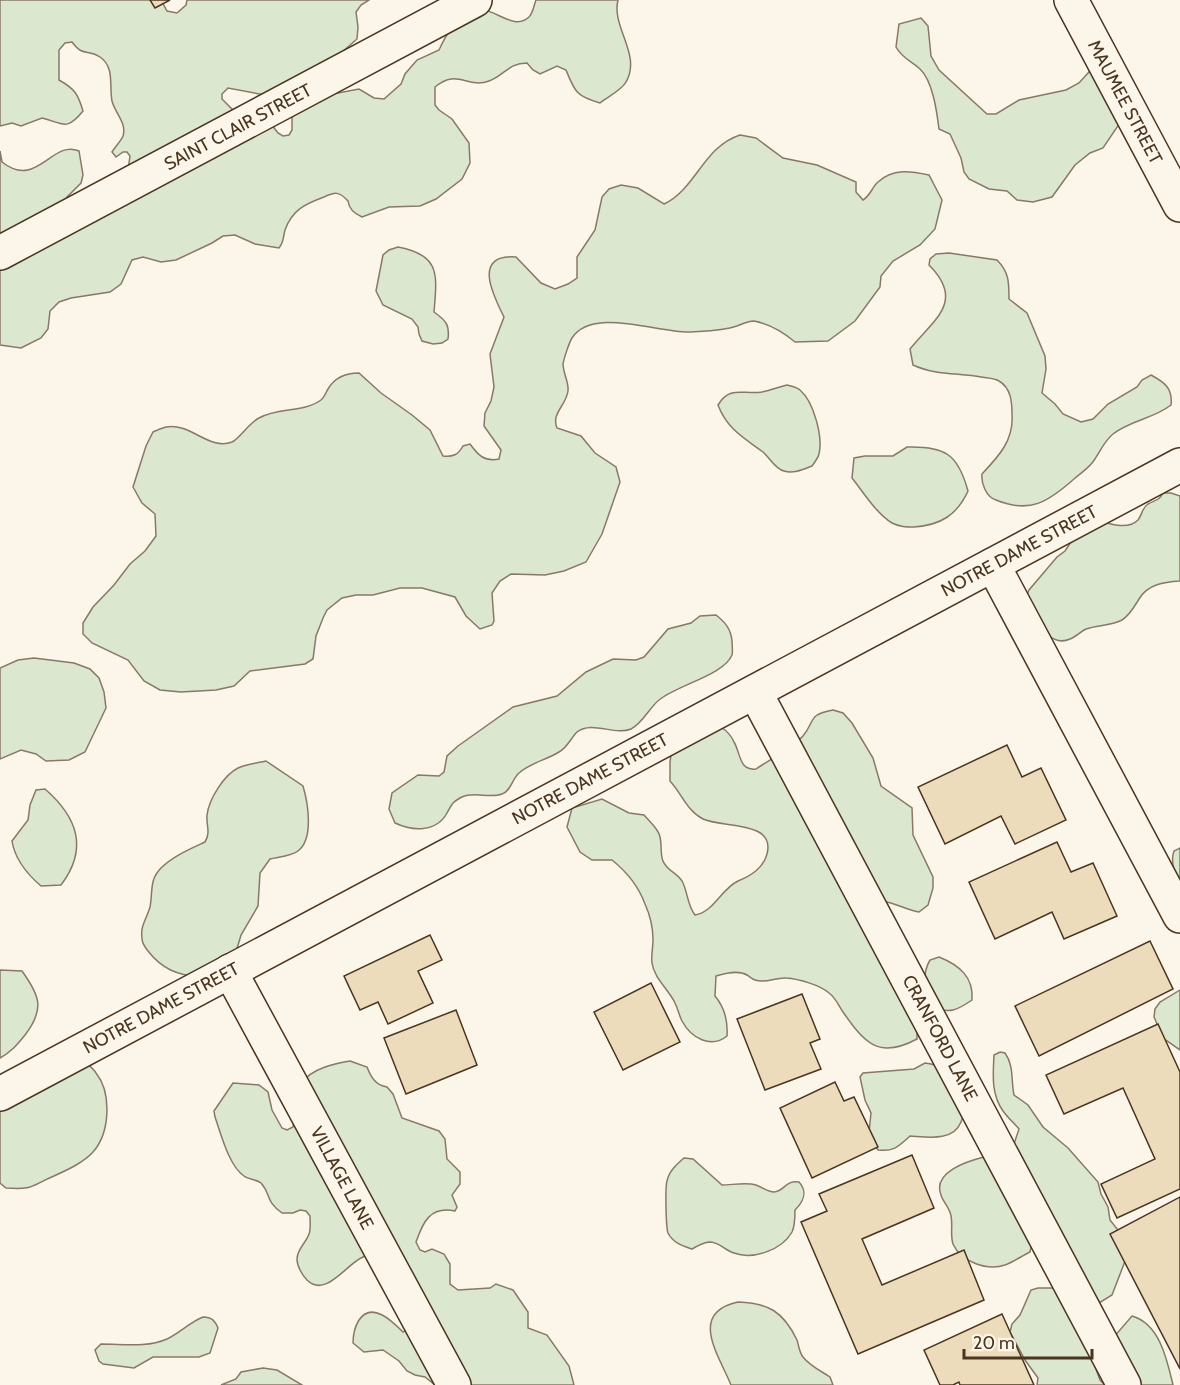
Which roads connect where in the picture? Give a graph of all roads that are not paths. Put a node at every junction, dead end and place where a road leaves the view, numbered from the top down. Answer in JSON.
{"nodes":[{"id":1,"x":475,"y":0,"type":"edge"},
{"id":2,"x":1071,"y":0,"type":"edge"},
{"id":3,"x":1180,"y":205,"type":"edge"},
{"id":4,"x":0,"y":254,"type":"edge"},
{"id":5,"x":1180,"y":465,"type":"edge"},
{"id":6,"x":993,"y":565,"type":"junction"},
{"id":7,"x":755,"y":692,"type":"junction"},
{"id":8,"x":1180,"y":916,"type":"edge"},
{"id":9,"x":230,"y":971,"type":"junction"},
{"id":10,"x":0,"y":1094,"type":"edge"},
{"id":11,"x":454,"y":1385,"type":"edge"},
{"id":12,"x":1124,"y":1385,"type":"edge"}],
"edges":[{"from":1,"to":4,"type":"street","name":"SAINT CLAIR STREET"},
{"from":2,"to":3,"type":"street","name":"MAUMEE STREET"},
{"from":5,"to":6,"type":"street","name":"NOTRE DAME STREET"},
{"from":6,"to":7,"type":"street","name":"NOTRE DAME STREET"},
{"from":6,"to":8,"type":"street"},
{"from":7,"to":9,"type":"street","name":"NOTRE DAME STREET"},
{"from":7,"to":12,"type":"street","name":"CRANFORD LANE"},
{"from":9,"to":10,"type":"street","name":"NOTRE DAME STREET"},
{"from":9,"to":11,"type":"street","name":"VILLAGE LANE"}]}
